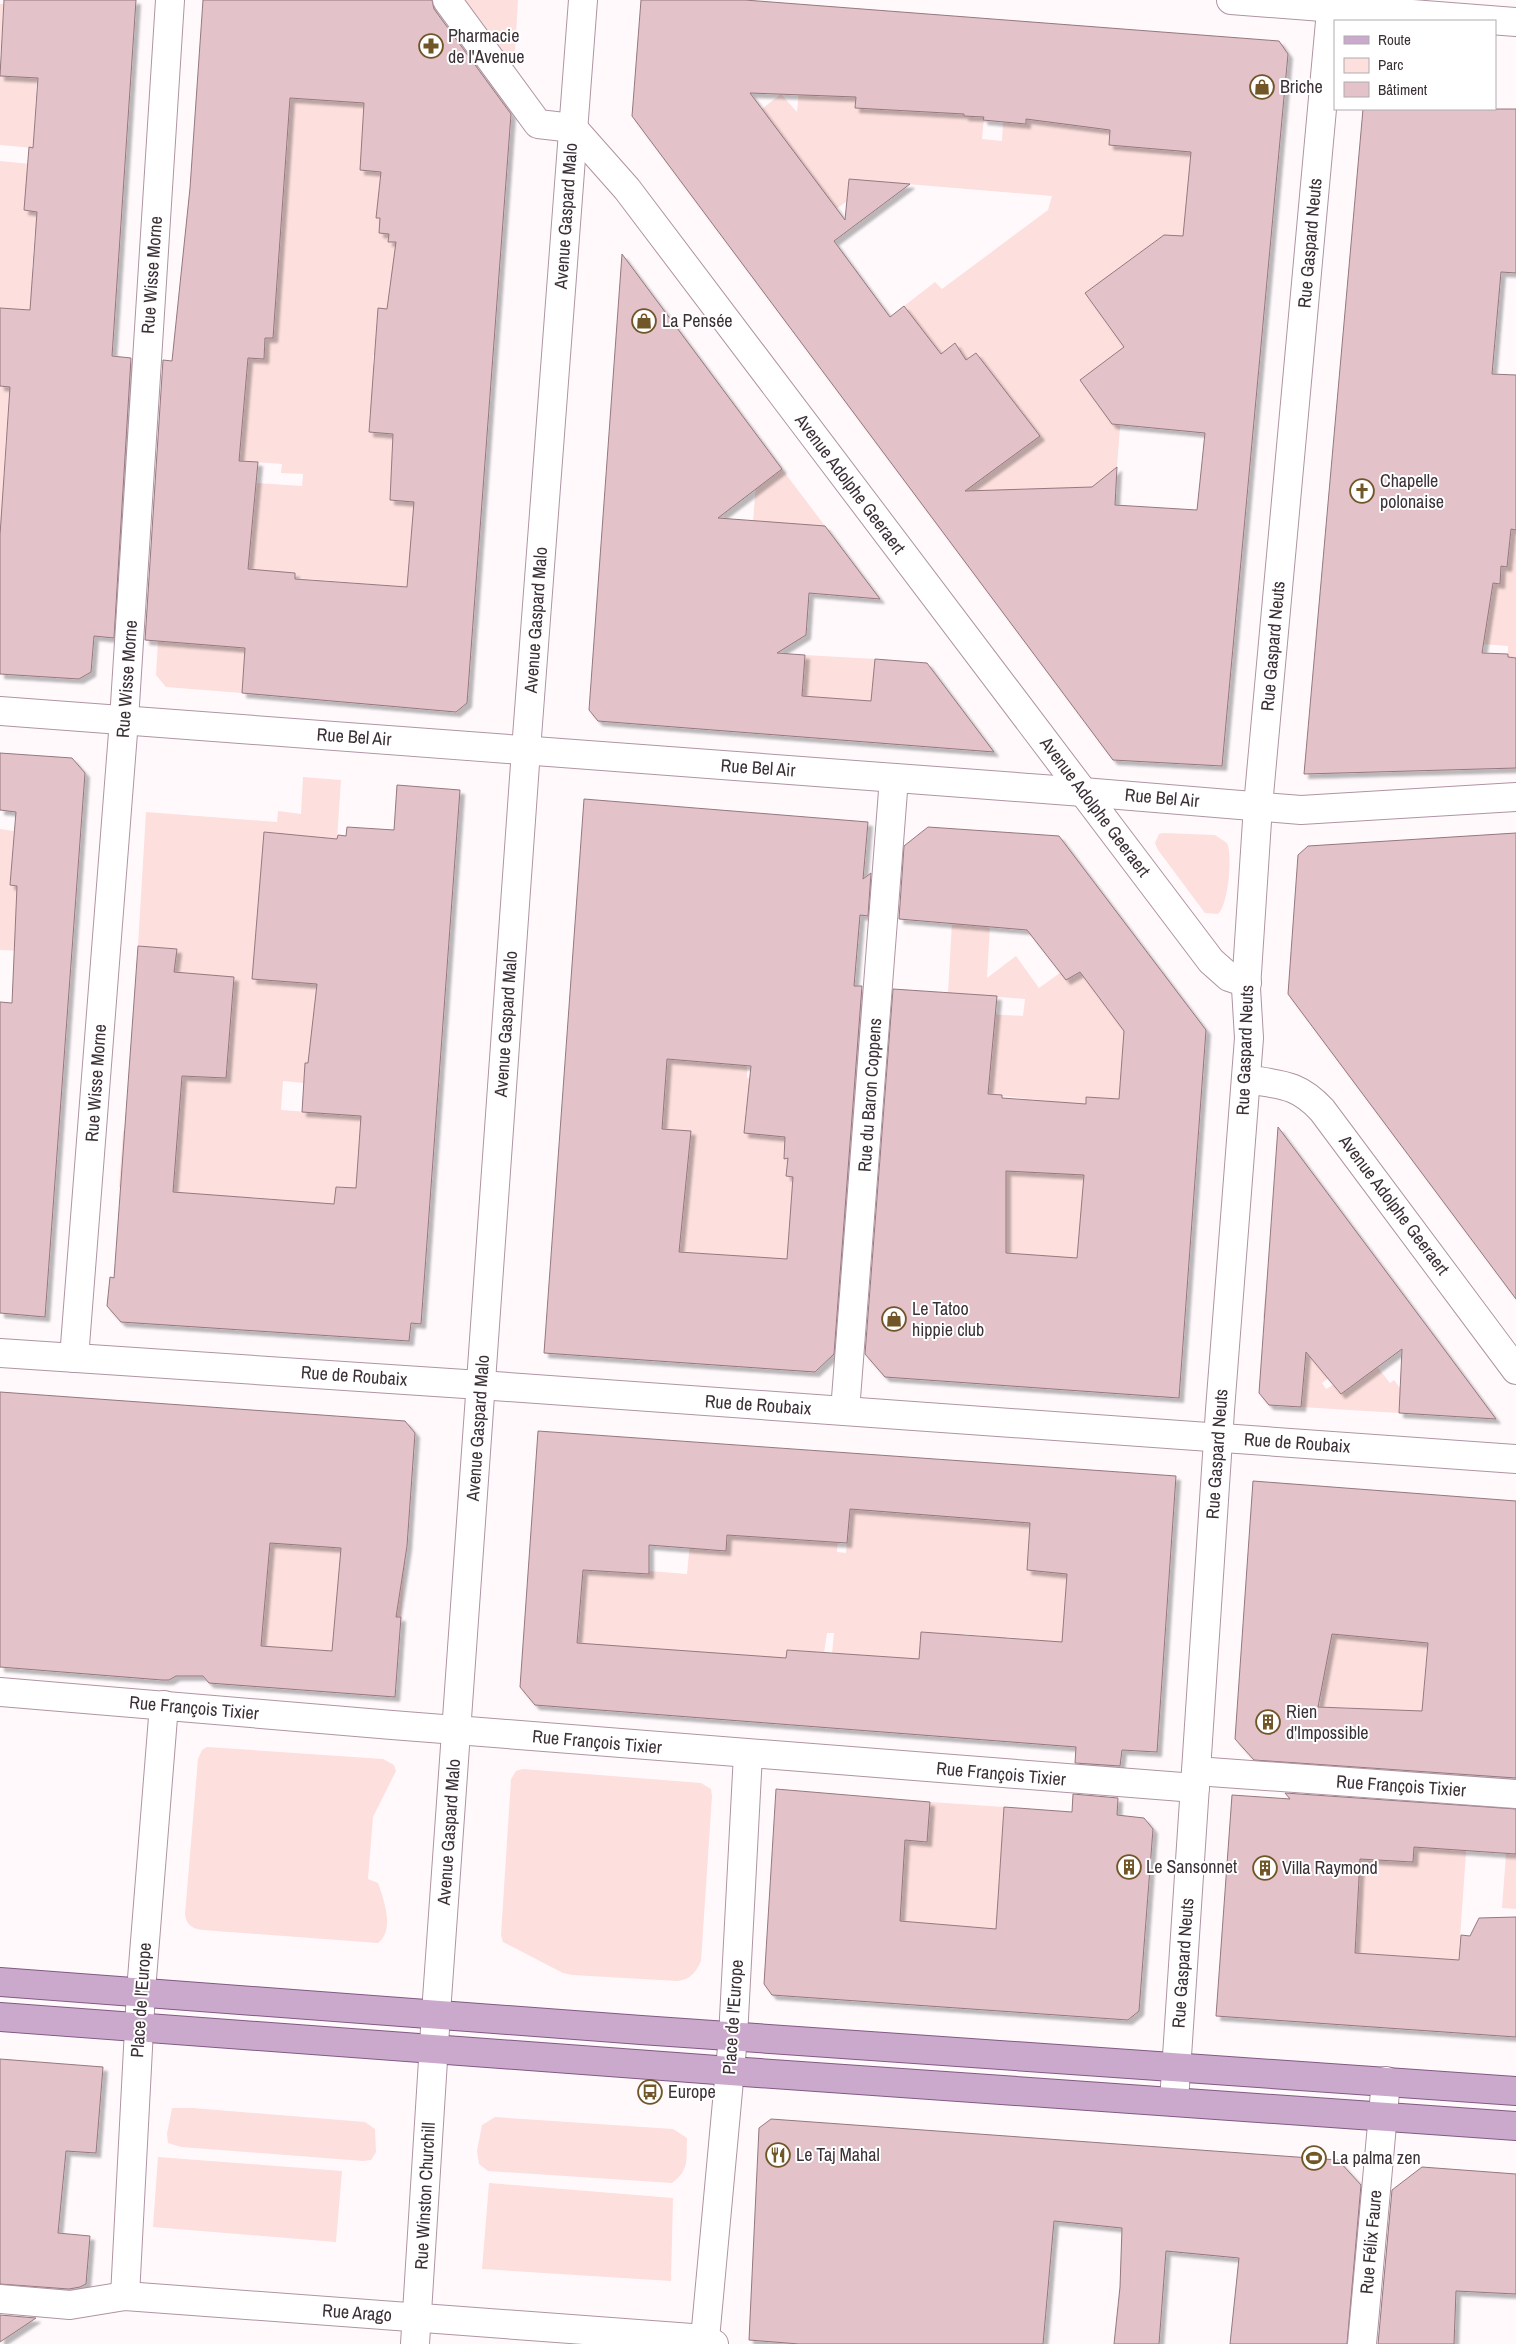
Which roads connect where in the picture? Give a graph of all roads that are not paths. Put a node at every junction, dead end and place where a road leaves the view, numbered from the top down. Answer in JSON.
{"nodes":[{"id":1,"x":170,"y":0,"type":"edge"},
{"id":2,"x":447,"y":0,"type":"edge"},
{"id":3,"x":583,"y":0,"type":"edge"},
{"id":4,"x":1230,"y":0,"type":"edge"},
{"id":5,"x":1332,"y":4,"type":"edge"},
{"id":6,"x":1496,"y":20,"type":"edge"},
{"id":7,"x":1496,"y":20,"type":"edge"},
{"id":8,"x":1516,"y":22,"type":"edge"},
{"id":9,"x":573,"y":128,"type":"junction"},
{"id":10,"x":0,"y":710,"type":"edge"},
{"id":11,"x":124,"y":720,"type":"junction"},
{"id":12,"x":526,"y":750,"type":"junction"},
{"id":13,"x":894,"y":778,"type":"junction"},
{"id":14,"x":1083,"y":792,"type":"junction"},
{"id":15,"x":1516,"y":797,"type":"edge"},
{"id":16,"x":1258,"y":806,"type":"junction"},
{"id":17,"x":1247,"y":983,"type":"junction"},
{"id":18,"x":1246,"y":1080,"type":"junction"},
{"id":19,"x":0,"y":1353,"type":"edge"},
{"id":20,"x":74,"y":1358,"type":"junction"},
{"id":21,"x":1516,"y":1370,"type":"edge"},
{"id":22,"x":480,"y":1385,"type":"junction"},
{"id":23,"x":845,"y":1411,"type":"junction"},
{"id":24,"x":1218,"y":1438,"type":"junction"},
{"id":25,"x":1516,"y":1459,"type":"edge"},
{"id":26,"x":0,"y":1692,"type":"edge"},
{"id":27,"x":164,"y":1705,"type":"junction"},
{"id":28,"x":456,"y":1730,"type":"junction"},
{"id":29,"x":748,"y":1754,"type":"junction"},
{"id":30,"x":1195,"y":1780,"type":"junction"},
{"id":31,"x":1516,"y":1794,"type":"edge"},
{"id":32,"x":0,"y":1982,"type":"edge"},
{"id":33,"x":141,"y":1991,"type":"junction"},
{"id":34,"x":436,"y":2013,"type":"junction"},
{"id":35,"x":0,"y":2017,"type":"edge"},
{"id":36,"x":139,"y":2027,"type":"junction"},
{"id":37,"x":733,"y":2037,"type":"junction"},
{"id":38,"x":434,"y":2048,"type":"junction"},
{"id":39,"x":1177,"y":2067,"type":"junction"},
{"id":40,"x":730,"y":2071,"type":"junction"},
{"id":41,"x":1386,"y":2081,"type":"junction"},
{"id":42,"x":1516,"y":2091,"type":"edge"},
{"id":43,"x":1174,"y":2101,"type":"junction"},
{"id":44,"x":1382,"y":2115,"type":"junction"},
{"id":45,"x":1516,"y":2126,"type":"edge"},
{"id":46,"x":126,"y":2296,"type":"junction"},
{"id":47,"x":0,"y":2299,"type":"edge"},
{"id":48,"x":418,"y":2317,"type":"junction"},
{"id":49,"x":710,"y":2342,"type":"edge"},
{"id":50,"x":415,"y":2344,"type":"edge"},
{"id":51,"x":1362,"y":2344,"type":"edge"}],
"edges":[{"from":1,"to":11,"type":"street","name":"Rue Wisse Morne"},
{"from":2,"to":9,"type":"street"},
{"from":3,"to":9,"type":"street","name":"Avenue Gaspard Malo"},
{"from":4,"to":5,"type":"street"},
{"from":5,"to":6,"type":"street"},
{"from":5,"to":16,"type":"street","name":"Rue Gaspard Neuts"},
{"from":7,"to":8,"type":"street"},
{"from":9,"to":12,"type":"street","name":"Avenue Gaspard Malo"},
{"from":9,"to":14,"type":"street","name":"Avenue Adolphe Geeraert"},
{"from":10,"to":11,"type":"street","name":"Rue Bel Air"},
{"from":11,"to":12,"type":"street","name":"Rue Bel Air"},
{"from":11,"to":20,"type":"street","name":"Rue Wisse Morne"},
{"from":12,"to":13,"type":"street","name":"Rue Bel Air"},
{"from":12,"to":22,"type":"street","name":"Avenue Gaspard Malo"},
{"from":13,"to":14,"type":"street","name":"Rue Bel Air"},
{"from":13,"to":23,"type":"street","name":"Rue du Baron Coppens"},
{"from":14,"to":16,"type":"street","name":"Rue Bel Air"},
{"from":14,"to":17,"type":"street","name":"Avenue Adolphe Geeraert"},
{"from":15,"to":16,"type":"street","name":"Rue Bel Air"},
{"from":16,"to":17,"type":"street","name":"Rue Gaspard Neuts"},
{"from":17,"to":18,"type":"street","name":"Rue Gaspard Neuts"},
{"from":18,"to":21,"type":"street","name":"Avenue Adolphe Geeraert"},
{"from":18,"to":24,"type":"street","name":"Rue Gaspard Neuts"},
{"from":19,"to":20,"type":"street","name":"Rue de Roubaix"},
{"from":20,"to":22,"type":"street","name":"Rue de Roubaix"},
{"from":22,"to":23,"type":"street","name":"Rue de Roubaix"},
{"from":22,"to":28,"type":"street","name":"Avenue Gaspard Malo"},
{"from":23,"to":24,"type":"street","name":"Rue de Roubaix"},
{"from":24,"to":25,"type":"street","name":"Rue de Roubaix"},
{"from":24,"to":30,"type":"street","name":"Rue Gaspard Neuts"},
{"from":26,"to":27,"type":"street","name":"Rue François Tixier"},
{"from":27,"to":28,"type":"street","name":"Rue François Tixier"},
{"from":27,"to":33,"type":"street","name":"Place de l'Europe"},
{"from":28,"to":29,"type":"street","name":"Rue François Tixier"},
{"from":28,"to":34,"type":"street","name":"Avenue Gaspard Malo"},
{"from":29,"to":30,"type":"street","name":"Rue François Tixier"},
{"from":29,"to":37,"type":"street","name":"Place de l'Europe"},
{"from":30,"to":31,"type":"street","name":"Rue François Tixier"},
{"from":30,"to":39,"type":"street","name":"Rue Gaspard Neuts"},
{"from":32,"to":33,"type":"main road"},
{"from":33,"to":34,"type":"main road"},
{"from":33,"to":36,"type":"street","name":"Place de l'Europe"},
{"from":34,"to":37,"type":"main road"},
{"from":34,"to":38,"type":"street","name":"Avenue Gaspard Malo"},
{"from":35,"to":36,"type":"main road"},
{"from":36,"to":38,"type":"main road"},
{"from":36,"to":46,"type":"street","name":"Place de l'Europe"},
{"from":37,"to":39,"type":"main road"},
{"from":37,"to":40,"type":"street","name":"Place de l'Europe"},
{"from":38,"to":40,"type":"main road"},
{"from":38,"to":48,"type":"street","name":"Rue Winston Churchill"},
{"from":39,"to":41,"type":"main road"},
{"from":39,"to":43,"type":"street","name":"Rue Gaspard Neuts"},
{"from":40,"to":43,"type":"main road"},
{"from":40,"to":49,"type":"street","name":"Place de l'Europe"},
{"from":41,"to":42,"type":"main road"},
{"from":41,"to":44,"type":"street","name":"Rue Félix Faure"},
{"from":43,"to":44,"type":"main road"},
{"from":44,"to":45,"type":"main road"},
{"from":44,"to":51,"type":"street","name":"Rue Félix Faure"},
{"from":46,"to":47,"type":"street","name":"Rue Arago"},
{"from":46,"to":48,"type":"street","name":"Rue Arago"},
{"from":48,"to":49,"type":"street","name":"Rue Arago"},
{"from":48,"to":50,"type":"street","name":"Rue Winston Churchill"}]}
